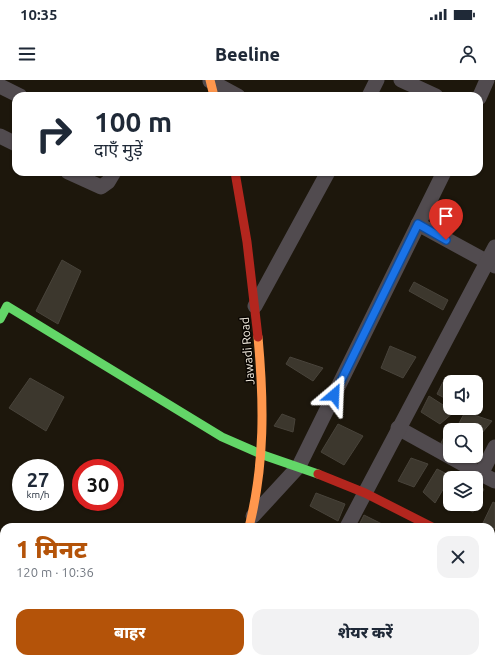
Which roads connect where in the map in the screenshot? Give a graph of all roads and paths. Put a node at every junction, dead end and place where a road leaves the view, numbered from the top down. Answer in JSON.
{"nodes":[{"id":1,"x":210,"y":80,"type":"edge"},
{"id":2,"x":377,"y":80,"type":"edge"},
{"id":3,"x":401,"y":80,"type":"edge"},
{"id":4,"x":487,"y":80,"type":"edge"},
{"id":5,"x":0,"y":86,"type":"edge"},
{"id":6,"x":12,"y":92,"type":"edge"},
{"id":7,"x":213,"y":92,"type":"edge"},
{"id":8,"x":231,"y":92,"type":"edge"},
{"id":9,"x":371,"y":92,"type":"edge"},
{"id":10,"x":427,"y":92,"type":"edge"},
{"id":11,"x":482,"y":92,"type":"edge"},
{"id":12,"x":0,"y":136,"type":"edge"},
{"id":13,"x":12,"y":142,"type":"edge"},
{"id":14,"x":77,"y":176,"type":"edge"},
{"id":15,"x":112,"y":176,"type":"edge"},
{"id":16,"x":236,"y":176,"type":"edge"},
{"id":17,"x":326,"y":176,"type":"edge"},
{"id":18,"x":442,"y":176,"type":"edge"},
{"id":19,"x":418,"y":224,"type":"junction"},
{"id":20,"x":495,"y":247,"type":"edge"},
{"id":21,"x":491,"y":264,"type":"edge"},
{"id":22,"x":255,"y":306,"type":"junction"},
{"id":23,"x":2,"y":309,"type":"edge"},
{"id":24,"x":398,"y":428,"type":"junction"},
{"id":25,"x":495,"y":447,"type":"edge"},
{"id":26,"x":263,"y":455,"type":"junction"},
{"id":27,"x":299,"y":466,"type":"junction"},
{"id":28,"x":476,"y":471,"type":"edge"},
{"id":29,"x":483,"y":471,"type":"edge"},
{"id":30,"x":483,"y":475,"type":"edge"},
{"id":31,"x":495,"y":481,"type":"edge"},
{"id":32,"x":365,"y":493,"type":"junction"},
{"id":33,"x":250,"y":522,"type":"edge"},
{"id":34,"x":349,"y":523,"type":"edge"},
{"id":35,"x":424,"y":523,"type":"edge"}],
"edges":[{"from":1,"to":7,"type":"street"},
{"from":1,"to":8,"type":"street"},
{"from":2,"to":9,"type":"street"},
{"from":3,"to":10,"type":"street"},
{"from":4,"to":11,"type":"street"},
{"from":5,"to":6,"type":"street"},
{"from":12,"to":13,"type":"street"},
{"from":14,"to":15,"type":"street"},
{"from":16,"to":22,"type":"street","name":"Jawadi Road"},
{"from":17,"to":22,"type":"street"},
{"from":18,"to":19,"type":"street"},
{"from":19,"to":21,"type":"street"},
{"from":19,"to":27,"type":"street"},
{"from":20,"to":21,"type":"street"},
{"from":21,"to":24,"type":"street"},
{"from":22,"to":26,"type":"street","name":"Jawadi Road"},
{"from":23,"to":26,"type":"street"},
{"from":24,"to":28,"type":"street"},
{"from":24,"to":32,"type":"street"},
{"from":25,"to":29,"type":"street"},
{"from":26,"to":27,"type":"street"},
{"from":26,"to":33,"type":"street","name":"Jawadi Road"},
{"from":27,"to":32,"type":"street"},
{"from":27,"to":33,"type":"street"},
{"from":30,"to":31,"type":"street"},
{"from":32,"to":34,"type":"street"},
{"from":32,"to":35,"type":"street"}]}
